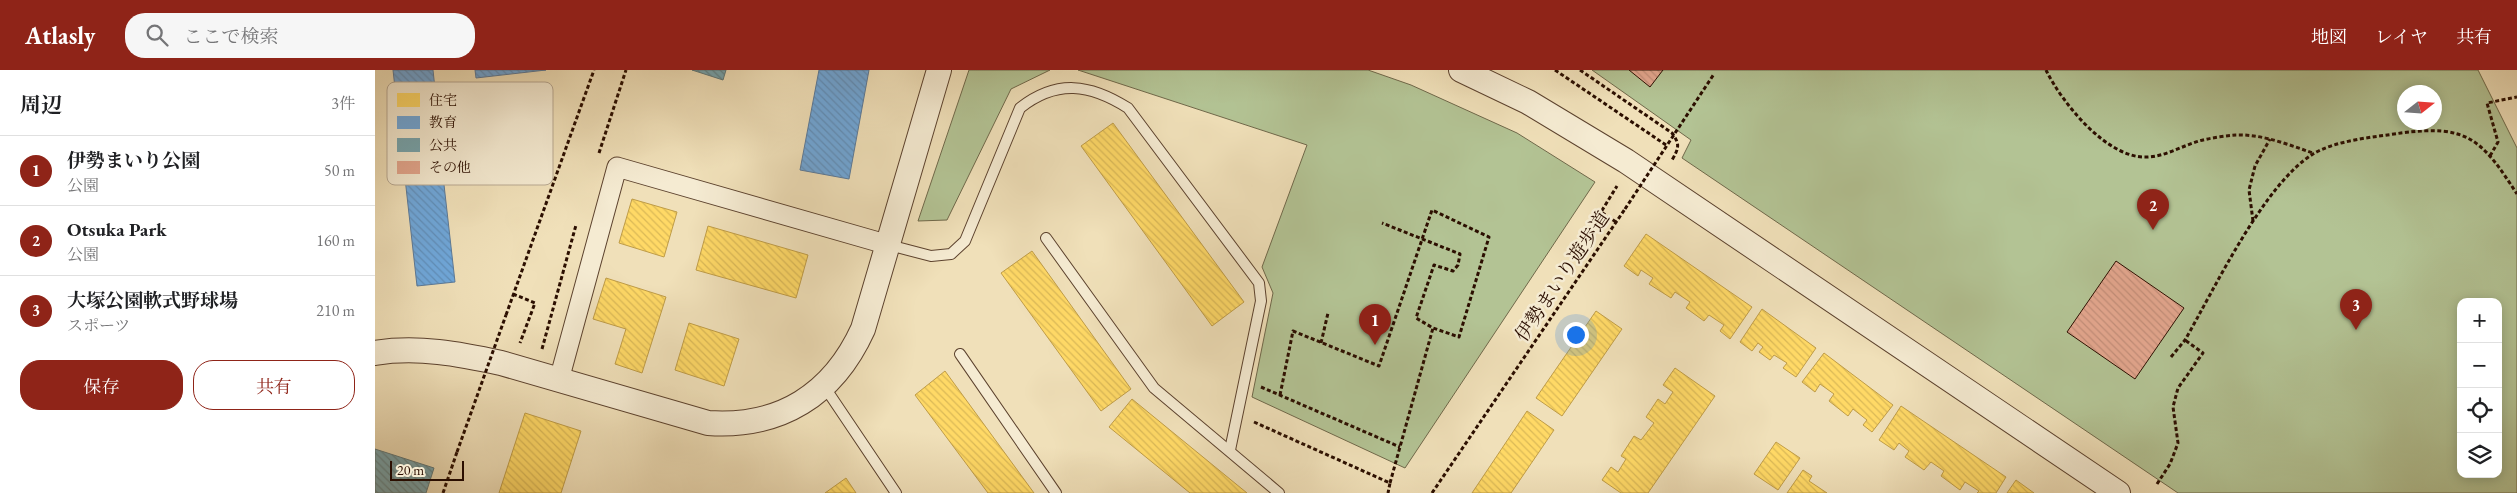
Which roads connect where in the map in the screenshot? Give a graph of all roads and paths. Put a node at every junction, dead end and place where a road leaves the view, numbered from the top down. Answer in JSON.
{"nodes":[{"id":1,"x":594,"y":70,"type":"edge"},
{"id":2,"x":939,"y":70,"type":"edge"},
{"id":3,"x":1461,"y":70,"type":"edge"},
{"id":4,"x":1555,"y":70,"type":"edge"},
{"id":5,"x":1579,"y":70,"type":"edge"},
{"id":6,"x":2046,"y":70,"type":"edge"},
{"id":7,"x":1714,"y":74,"type":"dead end"},
{"id":8,"x":2517,"y":97,"type":"edge"},
{"id":9,"x":2270,"y":138,"type":"junction"},
{"id":10,"x":1666,"y":145,"type":"junction"},
{"id":11,"x":2314,"y":153,"type":"junction"},
{"id":12,"x":2490,"y":156,"type":"junction"},
{"id":13,"x":1672,"y":160,"type":"dead end"},
{"id":14,"x":553,"y":183,"type":"edge"},
{"id":15,"x":552,"y":185,"type":"edge"},
{"id":16,"x":1617,"y":186,"type":"dead end"},
{"id":17,"x":2517,"y":194,"type":"edge"},
{"id":18,"x":1616,"y":222,"type":"junction"},
{"id":19,"x":2253,"y":222,"type":"junction"},
{"id":20,"x":1382,"y":223,"type":"dead end"},
{"id":21,"x":1422,"y":237,"type":"junction"},
{"id":22,"x":1046,"y":238,"type":"dead end"},
{"id":23,"x":889,"y":245,"type":"junction"},
{"id":24,"x":513,"y":294,"type":"junction"},
{"id":25,"x":1329,"y":313,"type":"dead end"},
{"id":26,"x":1433,"y":328,"type":"junction"},
{"id":27,"x":2185,"y":340,"type":"junction"},
{"id":28,"x":1321,"y":343,"type":"junction"},
{"id":29,"x":519,"y":348,"type":"dead end"},
{"id":30,"x":375,"y":353,"type":"edge"},
{"id":31,"x":960,"y":354,"type":"dead end"},
{"id":32,"x":2171,"y":357,"type":"dead end"},
{"id":33,"x":559,"y":380,"type":"junction"},
{"id":34,"x":1258,"y":385,"type":"dead end"},
{"id":35,"x":824,"y":386,"type":"junction"},
{"id":36,"x":1280,"y":395,"type":"junction"},
{"id":37,"x":1237,"y":415,"type":"junction"},
{"id":38,"x":1400,"y":447,"type":"junction"},
{"id":39,"x":1230,"y":450,"type":"junction"},
{"id":40,"x":1390,"y":484,"type":"junction"},
{"id":41,"x":2157,"y":484,"type":"dead end"},
{"id":42,"x":443,"y":493,"type":"edge"},
{"id":43,"x":896,"y":493,"type":"edge"},
{"id":44,"x":1056,"y":493,"type":"edge"},
{"id":45,"x":1279,"y":493,"type":"edge"},
{"id":46,"x":1388,"y":493,"type":"edge"},
{"id":47,"x":1432,"y":493,"type":"edge"},
{"id":48,"x":2118,"y":493,"type":"edge"}],
"edges":[{"from":1,"to":14,"type":"path"},
{"from":2,"to":23,"type":"street"},
{"from":3,"to":48,"type":"street"},
{"from":4,"to":10,"type":"path"},
{"from":5,"to":13,"type":"path"},
{"from":6,"to":9,"type":"path"},
{"from":7,"to":10,"type":"path","name":"伊勢まいり遊歩道","bridge":true},
{"from":8,"to":12,"type":"path"},
{"from":9,"to":11,"type":"path"},
{"from":9,"to":19,"type":"path"},
{"from":10,"to":18,"type":"path","name":"伊勢まいり遊歩道","bridge":true},
{"from":11,"to":12,"type":"path"},
{"from":11,"to":19,"type":"path"},
{"from":12,"to":17,"type":"path"},
{"from":15,"to":24,"type":"path"},
{"from":16,"to":18,"type":"path"},
{"from":18,"to":47,"type":"path","name":"伊勢まいり遊歩道"},
{"from":19,"to":27,"type":"path"},
{"from":20,"to":21,"type":"path"},
{"from":21,"to":26,"type":"path"},
{"from":21,"to":26,"type":"path"},
{"from":21,"to":28,"type":"path"},
{"from":22,"to":39,"type":"lane"},
{"from":23,"to":33,"type":"street"},
{"from":23,"to":35,"type":"street"},
{"from":23,"to":37,"type":"lane"},
{"from":24,"to":29,"type":"path"},
{"from":24,"to":42,"type":"path","bridge":true},
{"from":25,"to":28,"type":"path"},
{"from":26,"to":38,"type":"path"},
{"from":27,"to":32,"type":"path"},
{"from":27,"to":41,"type":"path"},
{"from":28,"to":36,"type":"path"},
{"from":30,"to":33,"type":"street"},
{"from":31,"to":44,"type":"lane"},
{"from":33,"to":35,"type":"street"},
{"from":34,"to":36,"type":"path"},
{"from":35,"to":43,"type":"lane"},
{"from":36,"to":38,"type":"path"},
{"from":37,"to":39,"type":"lane"},
{"from":37,"to":40,"type":"path"},
{"from":38,"to":40,"type":"path"},
{"from":39,"to":45,"type":"lane"},
{"from":40,"to":46,"type":"path"}]}
